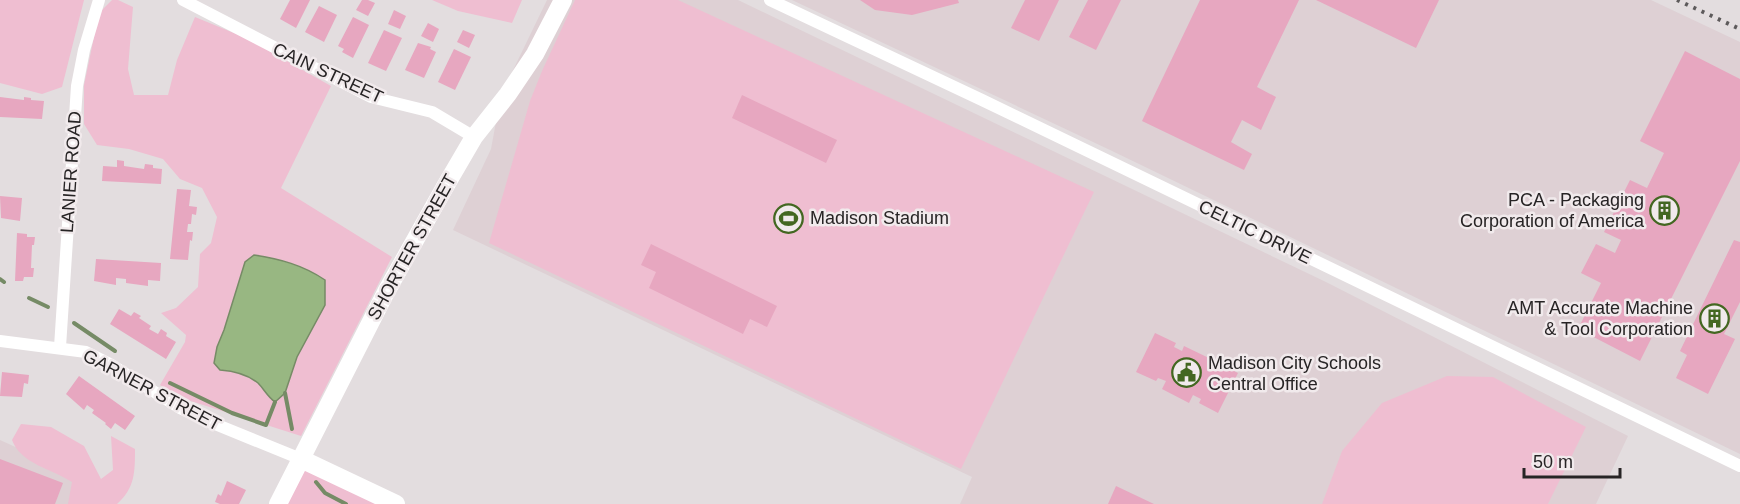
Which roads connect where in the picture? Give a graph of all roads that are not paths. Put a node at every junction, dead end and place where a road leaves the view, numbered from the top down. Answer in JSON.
{"nodes":[{"id":1,"x":99,"y":0,"type":"edge"},
{"id":2,"x":183,"y":0,"type":"edge"},
{"id":3,"x":563,"y":0,"type":"edge"},
{"id":4,"x":777,"y":2,"type":"edge"},
{"id":5,"x":474,"y":137,"type":"junction"},
{"id":6,"x":0,"y":341,"type":"edge"},
{"id":7,"x":60,"y":347,"type":"junction"},
{"id":8,"x":301,"y":459,"type":"junction"},
{"id":9,"x":1740,"y":466,"type":"edge"},
{"id":10,"x":278,"y":504,"type":"edge"},
{"id":11,"x":396,"y":504,"type":"edge"}],
"edges":[{"from":1,"to":7,"type":"street","name":"LANIER ROAD"},
{"from":2,"to":5,"type":"street","name":"CAIN STREET"},
{"from":3,"to":5,"type":"street","name":"SHORTER STREET"},
{"from":4,"to":9,"type":"street","name":"CELTIC DRIVE"},
{"from":5,"to":8,"type":"street","name":"SHORTER STREET"},
{"from":6,"to":7,"type":"street","name":"GARNER STREET"},
{"from":7,"to":8,"type":"street","name":"GARNER STREET"},
{"from":8,"to":10,"type":"street","name":"SHORTER STREET"},
{"from":8,"to":11,"type":"street","name":"GARNER STREET"}]}
